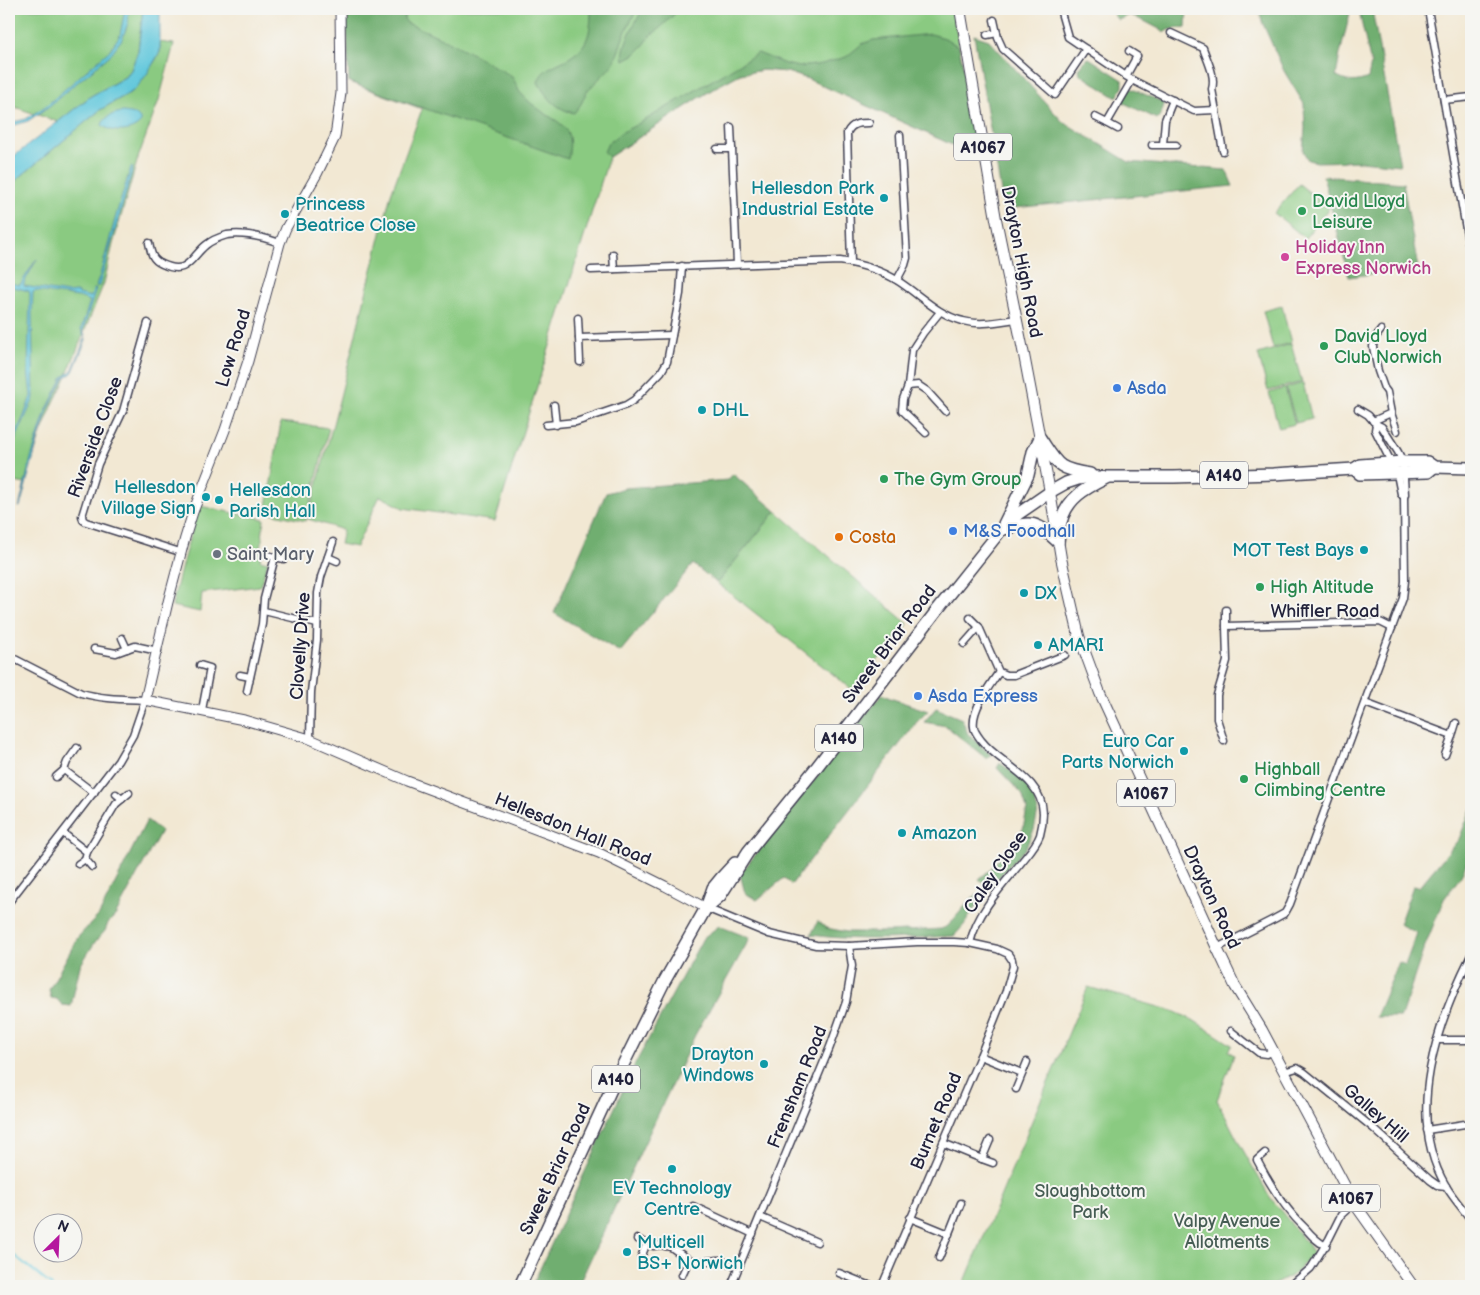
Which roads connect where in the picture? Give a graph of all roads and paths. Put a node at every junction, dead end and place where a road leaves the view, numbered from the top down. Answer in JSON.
{"nodes":[{"id":1,"x":340,"y":9,"type":"edge"},
{"id":2,"x":960,"y":9,"type":"edge"},
{"id":3,"x":1060,"y":9,"type":"edge"},
{"id":4,"x":1428,"y":9,"type":"edge"},
{"id":5,"x":994,"y":20,"type":"dead end"},
{"id":6,"x":1171,"y":32,"type":"dead end"},
{"id":7,"x":997,"y":34,"type":"junction"},
{"id":8,"x":987,"y":35,"type":"dead end"},
{"id":9,"x":1086,"y":49,"type":"junction"},
{"id":10,"x":1129,"y":51,"type":"dead end"},
{"id":11,"x":1129,"y":78,"type":"junction"},
{"id":12,"x":1471,"y":97,"type":"edge"},
{"id":13,"x":1173,"y":100,"type":"junction"},
{"id":14,"x":1444,"y":100,"type":"junction"},
{"id":15,"x":1216,"y":110,"type":"junction"},
{"id":16,"x":1095,"y":117,"type":"dead end"},
{"id":17,"x":869,"y":123,"type":"dead end"},
{"id":18,"x":1107,"y":123,"type":"junction"},
{"id":19,"x":732,"y":127,"type":"dead end"},
{"id":20,"x":1118,"y":129,"type":"dead end"},
{"id":21,"x":900,"y":135,"type":"dead end"},
{"id":22,"x":1163,"y":144,"type":"junction"},
{"id":23,"x":1152,"y":145,"type":"dead end"},
{"id":24,"x":1176,"y":145,"type":"dead end"},
{"id":25,"x":732,"y":149,"type":"junction"},
{"id":26,"x":717,"y":150,"type":"dead end"},
{"id":27,"x":1223,"y":150,"type":"dead end"},
{"id":28,"x":149,"y":242,"type":"dead end"},
{"id":29,"x":280,"y":243,"type":"junction"},
{"id":30,"x":613,"y":254,"type":"dead end"},
{"id":31,"x":1471,"y":258,"type":"edge"},
{"id":32,"x":851,"y":263,"type":"junction"},
{"id":33,"x":737,"y":264,"type":"junction"},
{"id":34,"x":682,"y":266,"type":"junction"},
{"id":35,"x":614,"y":269,"type":"junction"},
{"id":36,"x":591,"y":270,"type":"dead end"},
{"id":37,"x":897,"y":280,"type":"junction"},
{"id":38,"x":940,"y":312,"type":"junction"},
{"id":39,"x":578,"y":318,"type":"dead end"},
{"id":40,"x":1017,"y":319,"type":"junction"},
{"id":41,"x":148,"y":323,"type":"dead end"},
{"id":42,"x":1381,"y":330,"type":"dead end"},
{"id":43,"x":672,"y":335,"type":"junction"},
{"id":44,"x":579,"y":338,"type":"junction"},
{"id":45,"x":580,"y":362,"type":"dead end"},
{"id":46,"x":908,"y":386,"type":"junction"},
{"id":47,"x":554,"y":405,"type":"dead end"},
{"id":48,"x":1358,"y":409,"type":"dead end"},
{"id":49,"x":945,"y":412,"type":"dead end"},
{"id":50,"x":1391,"y":413,"type":"junction"},
{"id":51,"x":1374,"y":423,"type":"junction"},
{"id":52,"x":546,"y":425,"type":"dead end"},
{"id":53,"x":556,"y":425,"type":"junction"},
{"id":54,"x":1397,"y":431,"type":"dead end"},
{"id":55,"x":926,"y":433,"type":"dead end"},
{"id":56,"x":1040,"y":438,"type":"junction"},
{"id":57,"x":1399,"y":468,"type":"junction"},
{"id":58,"x":1471,"y":468,"type":"edge"},
{"id":59,"x":1109,"y":476,"type":"junction"},
{"id":60,"x":1050,"y":492,"type":"junction"},
{"id":61,"x":1001,"y":530,"type":"junction"},
{"id":62,"x":333,"y":542,"type":"dead end"},
{"id":63,"x":1058,"y":542,"type":"junction"},
{"id":64,"x":180,"y":552,"type":"junction"},
{"id":65,"x":267,"y":555,"type":"dead end"},
{"id":66,"x":275,"y":557,"type":"junction"},
{"id":67,"x":328,"y":557,"type":"junction"},
{"id":68,"x":284,"y":559,"type":"dead end"},
{"id":69,"x":337,"y":561,"type":"dead end"},
{"id":70,"x":1226,"y":610,"type":"dead end"},
{"id":71,"x":264,"y":611,"type":"junction"},
{"id":72,"x":970,"y":618,"type":"dead end"},
{"id":73,"x":317,"y":624,"type":"junction"},
{"id":74,"x":1226,"y":626,"type":"junction"},
{"id":75,"x":979,"y":627,"type":"junction"},
{"id":76,"x":1392,"y":628,"type":"junction"},
{"id":77,"x":122,"y":638,"type":"dead end"},
{"id":78,"x":964,"y":644,"type":"dead end"},
{"id":79,"x":94,"y":649,"type":"dead end"},
{"id":80,"x":127,"y":649,"type":"junction"},
{"id":81,"x":158,"y":650,"type":"junction"},
{"id":82,"x":1066,"y":655,"type":"dead end"},
{"id":83,"x":9,"y":656,"type":"edge"},
{"id":84,"x":200,"y":665,"type":"dead end"},
{"id":85,"x":999,"y":672,"type":"junction"},
{"id":86,"x":240,"y":674,"type":"dead end"},
{"id":87,"x":250,"y":677,"type":"junction"},
{"id":88,"x":247,"y":691,"type":"dead end"},
{"id":89,"x":145,"y":700,"type":"junction"},
{"id":90,"x":1364,"y":703,"type":"junction"},
{"id":91,"x":202,"y":710,"type":"junction"},
{"id":92,"x":1456,"y":723,"type":"dead end"},
{"id":93,"x":1452,"y":736,"type":"junction"},
{"id":94,"x":310,"y":739,"type":"junction"},
{"id":95,"x":1224,"y":741,"type":"dead end"},
{"id":96,"x":77,"y":748,"type":"dead end"},
{"id":97,"x":1445,"y":755,"type":"dead end"},
{"id":98,"x":64,"y":770,"type":"junction"},
{"id":99,"x":56,"y":777,"type":"dead end"},
{"id":100,"x":94,"y":793,"type":"junction"},
{"id":101,"x":129,"y":793,"type":"dead end"},
{"id":102,"x":116,"y":794,"type":"dead end"},
{"id":103,"x":122,"y":798,"type":"junction"},
{"id":104,"x":63,"y":833,"type":"junction"},
{"id":105,"x":86,"y":856,"type":"junction"},
{"id":106,"x":78,"y":864,"type":"dead end"},
{"id":107,"x":92,"y":867,"type":"dead end"},
{"id":108,"x":9,"y":902,"type":"edge"},
{"id":109,"x":706,"y":908,"type":"junction"},
{"id":110,"x":970,"y":943,"type":"junction"},
{"id":111,"x":849,"y":946,"type":"junction"},
{"id":112,"x":1216,"y":948,"type":"junction"},
{"id":113,"x":1471,"y":955,"type":"edge"},
{"id":114,"x":1013,"y":966,"type":"joint"},
{"id":115,"x":1231,"y":1031,"type":"dead end"},
{"id":116,"x":1438,"y":1040,"type":"junction"},
{"id":117,"x":1471,"y":1040,"type":"edge"},
{"id":118,"x":1273,"y":1051,"type":"junction"},
{"id":119,"x":980,"y":1056,"type":"junction"},
{"id":120,"x":1027,"y":1062,"type":"dead end"},
{"id":121,"x":1284,"y":1072,"type":"junction"},
{"id":122,"x":1022,"y":1073,"type":"junction"},
{"id":123,"x":1016,"y":1089,"type":"dead end"},
{"id":124,"x":1471,"y":1123,"type":"edge"},
{"id":125,"x":1427,"y":1130,"type":"junction"},
{"id":126,"x":990,"y":1140,"type":"dead end"},
{"id":127,"x":943,"y":1143,"type":"junction"},
{"id":128,"x":1265,"y":1153,"type":"dead end"},
{"id":129,"x":982,"y":1159,"type":"junction"},
{"id":130,"x":992,"y":1163,"type":"dead end"},
{"id":131,"x":1446,"y":1186,"type":"junction"},
{"id":132,"x":961,"y":1203,"type":"dead end"},
{"id":133,"x":1354,"y":1203,"type":"junction"},
{"id":134,"x":693,"y":1206,"type":"dead end"},
{"id":135,"x":760,"y":1217,"type":"junction"},
{"id":136,"x":910,"y":1218,"type":"junction"},
{"id":137,"x":1471,"y":1220,"type":"edge"},
{"id":138,"x":753,"y":1234,"type":"junction"},
{"id":139,"x":949,"y":1234,"type":"junction"},
{"id":140,"x":636,"y":1240,"type":"dead end"},
{"id":141,"x":817,"y":1242,"type":"dead end"},
{"id":142,"x":646,"y":1243,"type":"junction"},
{"id":143,"x":1326,"y":1246,"type":"junction"},
{"id":144,"x":641,"y":1257,"type":"dead end"},
{"id":145,"x":939,"y":1258,"type":"dead end"},
{"id":146,"x":689,"y":1260,"type":"junction"},
{"id":147,"x":739,"y":1267,"type":"junction"},
{"id":148,"x":839,"y":1273,"type":"dead end"},
{"id":149,"x":682,"y":1275,"type":"dead end"},
{"id":150,"x":520,"y":1286,"type":"edge"},
{"id":151,"x":731,"y":1286,"type":"edge"},
{"id":152,"x":871,"y":1286,"type":"edge"},
{"id":153,"x":882,"y":1286,"type":"edge"},
{"id":154,"x":1288,"y":1286,"type":"edge"},
{"id":155,"x":1413,"y":1286,"type":"edge"}],
"edges":[{"from":1,"to":29,"type":"street","name":"Low Road"},
{"from":2,"to":40,"type":"main road","name":"Drayton High Road","number":"A1067"},
{"from":3,"to":9,"type":"street"},
{"from":4,"to":14,"type":"street"},
{"from":5,"to":7,"type":"street"},
{"from":6,"to":15,"type":"street"},
{"from":7,"to":8,"type":"street"},
{"from":7,"to":9,"type":"street"},
{"from":9,"to":11,"type":"street"},
{"from":10,"to":11,"type":"street"},
{"from":11,"to":13,"type":"street"},
{"from":11,"to":18,"type":"street"},
{"from":12,"to":14,"type":"street"},
{"from":13,"to":15,"type":"street"},
{"from":13,"to":22,"type":"street"},
{"from":14,"to":31,"type":"street"},
{"from":15,"to":27,"type":"street"},
{"from":16,"to":18,"type":"street"},
{"from":17,"to":32,"type":"street"},
{"from":18,"to":20,"type":"street"},
{"from":19,"to":25,"type":"street"},
{"from":21,"to":37,"type":"street"},
{"from":22,"to":23,"type":"street"},
{"from":22,"to":24,"type":"street"},
{"from":25,"to":26,"type":"street"},
{"from":25,"to":33,"type":"street"},
{"from":28,"to":29,"type":"street"},
{"from":29,"to":64,"type":"street","name":"Low Road"},
{"from":30,"to":35,"type":"street"},
{"from":32,"to":33,"type":"street"},
{"from":32,"to":37,"type":"street"},
{"from":33,"to":34,"type":"street"},
{"from":34,"to":35,"type":"street"},
{"from":34,"to":43,"type":"street"},
{"from":35,"to":36,"type":"street"},
{"from":37,"to":38,"type":"street"},
{"from":38,"to":40,"type":"street"},
{"from":38,"to":46,"type":"street"},
{"from":39,"to":44,"type":"street"},
{"from":40,"to":56,"type":"main road","name":"Drayton High Road","number":"A1067"},
{"from":41,"to":64,"type":"street","name":"Riverside Close"},
{"from":42,"to":50,"type":"street"},
{"from":43,"to":44,"type":"street"},
{"from":43,"to":53,"type":"street"},
{"from":44,"to":45,"type":"street"},
{"from":46,"to":49,"type":"street"},
{"from":46,"to":55,"type":"street"},
{"from":47,"to":53,"type":"street"},
{"from":48,"to":51,"type":"street"},
{"from":50,"to":51,"type":"street"},
{"from":50,"to":54,"type":"street"},
{"from":51,"to":57,"type":"street"},
{"from":51,"to":57,"type":"street"},
{"from":52,"to":53,"type":"street"},
{"from":56,"to":59,"type":"highway","number":"A1067"},
{"from":56,"to":60,"type":"main road","name":"Drayton High Road","number":"A1067"},
{"from":56,"to":61,"type":"highway","number":"A140"},
{"from":57,"to":58,"type":"highway","number":"A140"},
{"from":57,"to":59,"type":"highway","number":"A140"},
{"from":57,"to":76,"type":"street","name":"Whiffler Road"},
{"from":59,"to":60,"type":"highway","number":"A140"},
{"from":59,"to":63,"type":"highway","number":"A140"},
{"from":60,"to":61,"type":"highway","name":"Sweet Briar Road","number":"A140"},
{"from":60,"to":63,"type":"main road","name":"Drayton Road","number":"A1067"},
{"from":61,"to":63,"type":"highway"},
{"from":61,"to":109,"type":"highway","name":"Sweet Briar Road","number":"A140"},
{"from":62,"to":67,"type":"street","name":"Clovelly Drive"},
{"from":63,"to":112,"type":"main road","name":"Drayton Road","number":"A1067"},
{"from":64,"to":81,"type":"street","name":"Low Road"},
{"from":65,"to":66,"type":"street"},
{"from":66,"to":68,"type":"street"},
{"from":66,"to":71,"type":"street"},
{"from":67,"to":69,"type":"street"},
{"from":67,"to":73,"type":"street","name":"Clovelly Drive"},
{"from":70,"to":74,"type":"street"},
{"from":71,"to":73,"type":"street"},
{"from":71,"to":87,"type":"street"},
{"from":72,"to":75,"type":"street"},
{"from":73,"to":94,"type":"street","name":"Clovelly Drive"},
{"from":74,"to":76,"type":"street","name":"Whiffler Road"},
{"from":74,"to":95,"type":"street"},
{"from":75,"to":78,"type":"street"},
{"from":75,"to":85,"type":"street"},
{"from":76,"to":90,"type":"street","name":"Whiffler Road"},
{"from":77,"to":80,"type":"street"},
{"from":79,"to":80,"type":"street"},
{"from":80,"to":81,"type":"street"},
{"from":81,"to":89,"type":"street","name":"Low Road"},
{"from":82,"to":85,"type":"street"},
{"from":83,"to":89,"type":"street"},
{"from":84,"to":91,"type":"street"},
{"from":85,"to":110,"type":"street","name":"Caley Close"},
{"from":86,"to":87,"type":"street"},
{"from":87,"to":88,"type":"street"},
{"from":89,"to":91,"type":"street","name":"Hellesdon Hall Road"},
{"from":89,"to":100,"type":"street"},
{"from":90,"to":93,"type":"street"},
{"from":90,"to":112,"type":"street","name":"Whiffler Road"},
{"from":91,"to":94,"type":"street","name":"Hellesdon Hall Road"},
{"from":92,"to":93,"type":"street"},
{"from":93,"to":97,"type":"street"},
{"from":94,"to":109,"type":"street","name":"Hellesdon Hall Road"},
{"from":96,"to":98,"type":"street"},
{"from":98,"to":99,"type":"street"},
{"from":98,"to":100,"type":"street"},
{"from":100,"to":104,"type":"street"},
{"from":101,"to":103,"type":"street"},
{"from":102,"to":103,"type":"street"},
{"from":103,"to":105,"type":"street"},
{"from":104,"to":105,"type":"street"},
{"from":104,"to":108,"type":"street"},
{"from":105,"to":106,"type":"street"},
{"from":105,"to":107,"type":"street"},
{"from":109,"to":111,"type":"street","name":"Hellesdon Hall Road"},
{"from":109,"to":150,"type":"highway","name":"Sweet Briar Road","number":"A140"},
{"from":110,"to":111,"type":"street","name":"Hellesdon Hall Road"},
{"from":110,"to":114,"type":"street","name":"Hellesdon Hall Road"},
{"from":111,"to":135,"type":"street","name":"Frensham Road"},
{"from":112,"to":118,"type":"main road","name":"Drayton Road","number":"A1067"},
{"from":113,"to":116,"type":"street"},
{"from":114,"to":119,"type":"street","name":"Burnet Road"},
{"from":115,"to":118,"type":"street"},
{"from":116,"to":117,"type":"street"},
{"from":116,"to":125,"type":"street"},
{"from":118,"to":121,"type":"main road","name":"Drayton Road","number":"A1067"},
{"from":119,"to":122,"type":"street"},
{"from":119,"to":127,"type":"street","name":"Burnet Road"},
{"from":120,"to":122,"type":"street"},
{"from":121,"to":131,"type":"street","name":"Galley Hill"},
{"from":121,"to":133,"type":"main road","name":"Drayton Road","number":"A1067"},
{"from":122,"to":123,"type":"street"},
{"from":124,"to":125,"type":"street"},
{"from":125,"to":131,"type":"street"},
{"from":126,"to":129,"type":"street"},
{"from":127,"to":129,"type":"street"},
{"from":127,"to":136,"type":"street","name":"Burnet Road"},
{"from":128,"to":143,"type":"street"},
{"from":129,"to":130,"type":"street"},
{"from":131,"to":137,"type":"street"},
{"from":132,"to":139,"type":"street"},
{"from":133,"to":143,"type":"street"},
{"from":133,"to":155,"type":"main road","name":"Drayton Road","number":"A1067"},
{"from":134,"to":138,"type":"street"},
{"from":135,"to":138,"type":"street","name":"Frensham Road"},
{"from":135,"to":141,"type":"street"},
{"from":136,"to":139,"type":"street"},
{"from":136,"to":153,"type":"street","name":"Burnet Road"},
{"from":138,"to":147,"type":"street","name":"Frensham Road"},
{"from":139,"to":145,"type":"street"},
{"from":140,"to":142,"type":"street"},
{"from":142,"to":144,"type":"street"},
{"from":142,"to":146,"type":"street"},
{"from":143,"to":154,"type":"street"},
{"from":146,"to":147,"type":"street"},
{"from":146,"to":149,"type":"street"},
{"from":147,"to":151,"type":"street","name":"Frensham Road"},
{"from":148,"to":152,"type":"street"}]}
